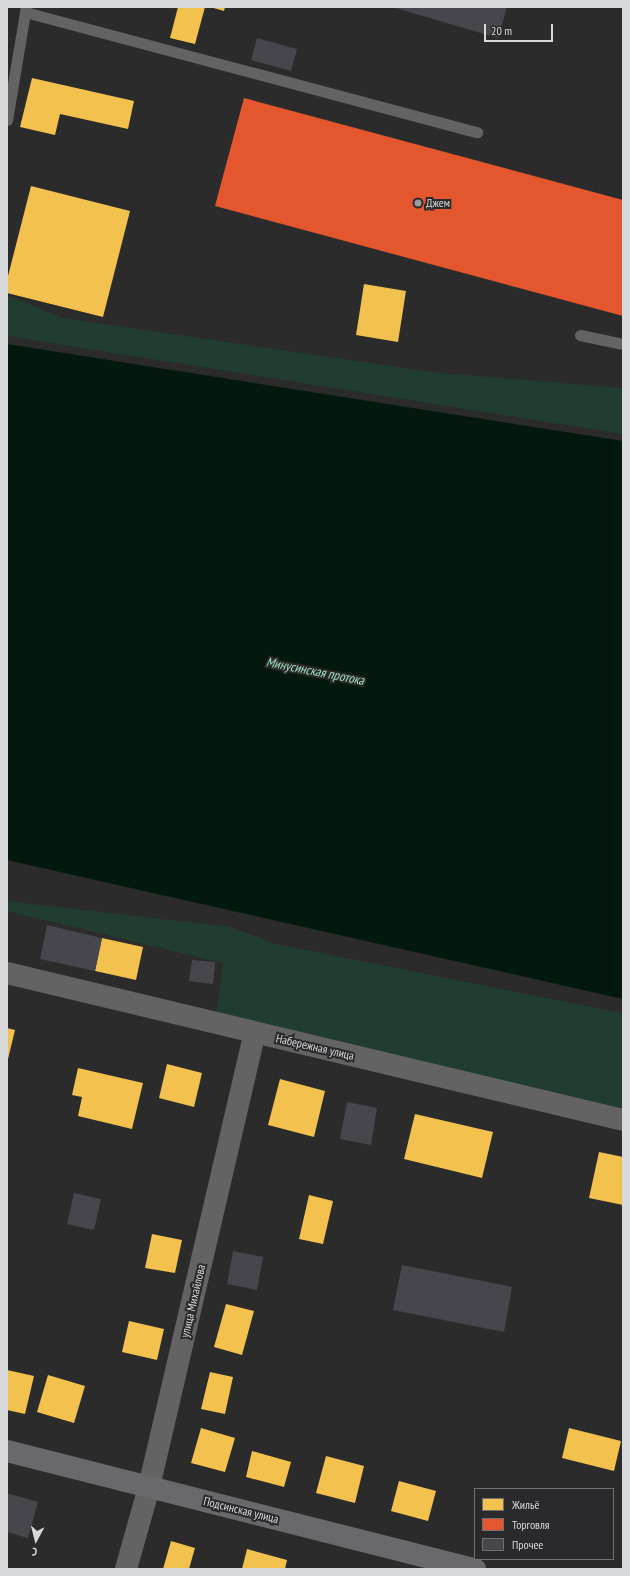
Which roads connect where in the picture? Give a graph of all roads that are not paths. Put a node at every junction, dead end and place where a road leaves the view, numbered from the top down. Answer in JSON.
{"nodes":[{"id":1,"x":26,"y":10,"type":"edge"},
{"id":2,"x":7,"y":120,"type":"edge"},
{"id":3,"x":477,"y":132,"type":"dead end"},
{"id":4,"x":580,"y":335,"type":"dead end"},
{"id":5,"x":623,"y":344,"type":"edge"},
{"id":6,"x":7,"y":973,"type":"edge"},
{"id":7,"x":255,"y":1033,"type":"junction"},
{"id":8,"x":623,"y":1120,"type":"edge"},
{"id":9,"x":7,"y":1451,"type":"edge"},
{"id":10,"x":149,"y":1487,"type":"junction"},
{"id":11,"x":126,"y":1569,"type":"edge"},
{"id":12,"x":475,"y":1569,"type":"edge"}],
"edges":[{"from":1,"to":2,"type":"lane"},
{"from":1,"to":3,"type":"lane"},
{"from":4,"to":5,"type":"lane"},
{"from":6,"to":7,"type":"street","name":"Набережная улица"},
{"from":7,"to":8,"type":"street","name":"Набережная улица"},
{"from":7,"to":10,"type":"street","name":"улица Михайлова"},
{"from":9,"to":10,"type":"street","name":"Подсинская улица"},
{"from":10,"to":11,"type":"street","name":"улица Михайлова"},
{"from":10,"to":12,"type":"street","name":"Подсинская улица"}]}
